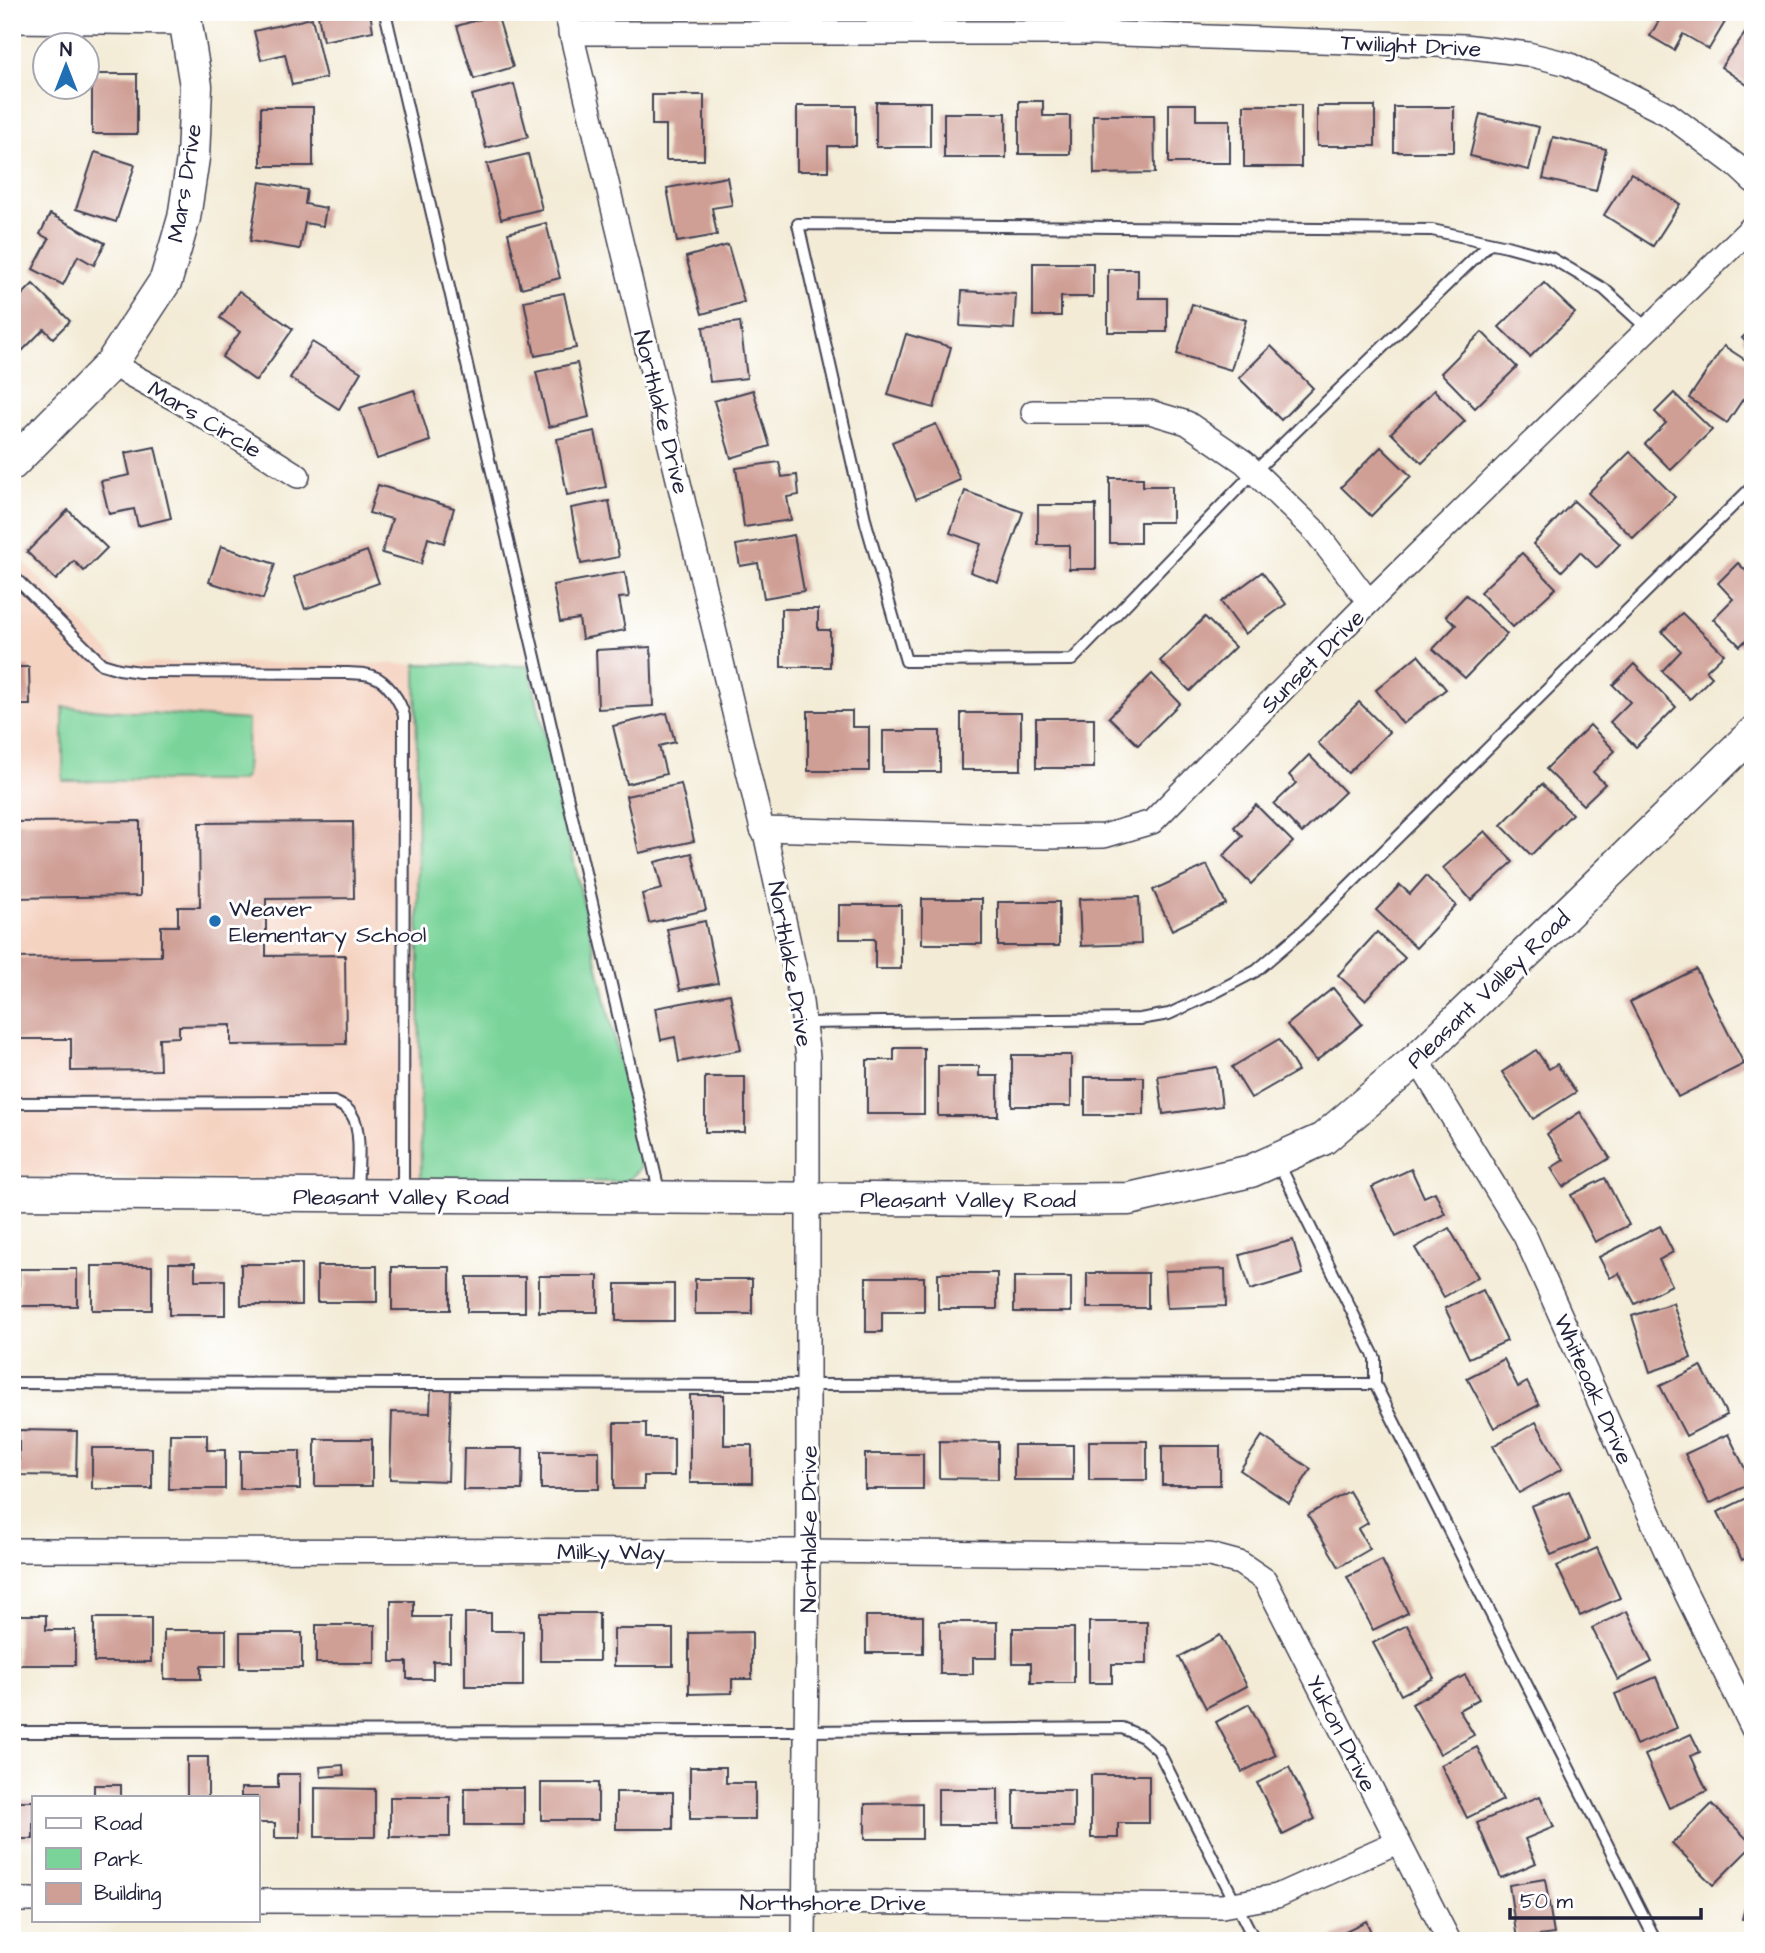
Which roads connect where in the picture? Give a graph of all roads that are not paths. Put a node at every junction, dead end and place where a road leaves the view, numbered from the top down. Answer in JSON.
{"nodes":[{"id":1,"x":385,"y":12,"type":"edge"},
{"id":2,"x":185,"y":18,"type":"edge"},
{"id":3,"x":12,"y":22,"type":"edge"},
{"id":4,"x":568,"y":22,"type":"edge"},
{"id":5,"x":1753,"y":181,"type":"edge"},
{"id":6,"x":1753,"y":226,"type":"edge"},
{"id":7,"x":1490,"y":243,"type":"junction"},
{"id":8,"x":1648,"y":329,"type":"junction"},
{"id":9,"x":111,"y":364,"type":"junction"},
{"id":10,"x":1033,"y":412,"type":"dead end"},
{"id":11,"x":12,"y":464,"type":"edge"},
{"id":12,"x":1254,"y":472,"type":"junction"},
{"id":13,"x":298,"y":476,"type":"dead end"},
{"id":14,"x":1753,"y":486,"type":"edge"},
{"id":15,"x":12,"y":575,"type":"edge"},
{"id":16,"x":1369,"y":603,"type":"junction"},
{"id":17,"x":1753,"y":733,"type":"edge"},
{"id":18,"x":762,"y":829,"type":"junction"},
{"id":19,"x":804,"y":1023,"type":"junction"},
{"id":20,"x":1417,"y":1059,"type":"junction"},
{"id":21,"x":12,"y":1102,"type":"edge"},
{"id":22,"x":1277,"y":1159,"type":"junction"},
{"id":23,"x":12,"y":1193,"type":"edge"},
{"id":24,"x":356,"y":1196,"type":"junction"},
{"id":25,"x":403,"y":1196,"type":"junction"},
{"id":26,"x":660,"y":1197,"type":"junction"},
{"id":27,"x":809,"y":1198,"type":"junction"},
{"id":28,"x":12,"y":1383,"type":"edge"},
{"id":29,"x":1375,"y":1384,"type":"junction"},
{"id":30,"x":809,"y":1385,"type":"junction"},
{"id":31,"x":12,"y":1550,"type":"edge"},
{"id":32,"x":808,"y":1551,"type":"junction"},
{"id":33,"x":1209,"y":1555,"type":"joint"},
{"id":34,"x":1753,"y":1729,"type":"edge"},
{"id":35,"x":807,"y":1731,"type":"junction"},
{"id":36,"x":12,"y":1732,"type":"edge"},
{"id":37,"x":1397,"y":1842,"type":"junction"},
{"id":38,"x":12,"y":1900,"type":"edge"},
{"id":39,"x":32,"y":1900,"type":"edge"},
{"id":40,"x":259,"y":1900,"type":"edge"},
{"id":41,"x":805,"y":1902,"type":"junction"},
{"id":42,"x":1237,"y":1903,"type":"junction"},
{"id":43,"x":804,"y":1941,"type":"edge"},
{"id":44,"x":1255,"y":1941,"type":"edge"},
{"id":45,"x":1449,"y":1941,"type":"edge"},
{"id":46,"x":1656,"y":1941,"type":"edge"}],
"edges":[{"from":1,"to":26,"type":"lane"},
{"from":2,"to":3,"type":"street"},
{"from":2,"to":9,"type":"street","name":"Mars Drive"},
{"from":4,"to":5,"type":"street","name":"Twilight Drive"},
{"from":4,"to":18,"type":"street","name":"Northlake Drive"},
{"from":6,"to":8,"type":"street","name":"Sunset Drive"},
{"from":7,"to":8,"type":"lane"},
{"from":7,"to":12,"type":"lane"},
{"from":7,"to":12,"type":"lane"},
{"from":8,"to":16,"type":"street","name":"Sunset Drive"},
{"from":9,"to":11,"type":"street","name":"Mars Drive"},
{"from":9,"to":13,"type":"street","name":"Mars Circle"},
{"from":10,"to":12,"type":"street"},
{"from":12,"to":16,"type":"street"},
{"from":14,"to":19,"type":"lane"},
{"from":15,"to":25,"type":"lane"},
{"from":16,"to":18,"type":"street","name":"Sunset Drive"},
{"from":17,"to":20,"type":"street","name":"Pleasant Valley Road"},
{"from":18,"to":19,"type":"street","name":"Northlake Drive"},
{"from":19,"to":27,"type":"street","name":"Northlake Drive"},
{"from":20,"to":22,"type":"street","name":"Pleasant Valley Road"},
{"from":20,"to":34,"type":"street","name":"Whiteoak Drive"},
{"from":21,"to":24,"type":"lane"},
{"from":22,"to":27,"type":"street","name":"Pleasant Valley Road"},
{"from":22,"to":29,"type":"lane"},
{"from":23,"to":24,"type":"street","name":"Pleasant Valley Road"},
{"from":24,"to":25,"type":"street","name":"Pleasant Valley Road"},
{"from":25,"to":26,"type":"street","name":"Pleasant Valley Road"},
{"from":26,"to":27,"type":"street","name":"Pleasant Valley Road"},
{"from":27,"to":30,"type":"street","name":"Northlake Drive"},
{"from":28,"to":30,"type":"lane"},
{"from":29,"to":30,"type":"lane"},
{"from":29,"to":46,"type":"lane"},
{"from":30,"to":32,"type":"street","name":"Northlake Drive"},
{"from":31,"to":32,"type":"street","name":"Milky Way"},
{"from":32,"to":33,"type":"street","name":"Milky Way"},
{"from":32,"to":35,"type":"street","name":"Northlake Drive"},
{"from":33,"to":37,"type":"street","name":"Yukon Drive"},
{"from":35,"to":36,"type":"lane"},
{"from":35,"to":41,"type":"street","name":"Northlake Drive"},
{"from":35,"to":42,"type":"lane"},
{"from":37,"to":42,"type":"street","name":"Northshore Drive"},
{"from":37,"to":45,"type":"street","name":"Yukon Drive"},
{"from":38,"to":39,"type":"street"},
{"from":40,"to":41,"type":"street","name":"Northshore Drive"},
{"from":41,"to":42,"type":"street","name":"Northshore Drive"},
{"from":41,"to":43,"type":"street","name":"Northlake Drive"},
{"from":42,"to":44,"type":"lane"}]}
